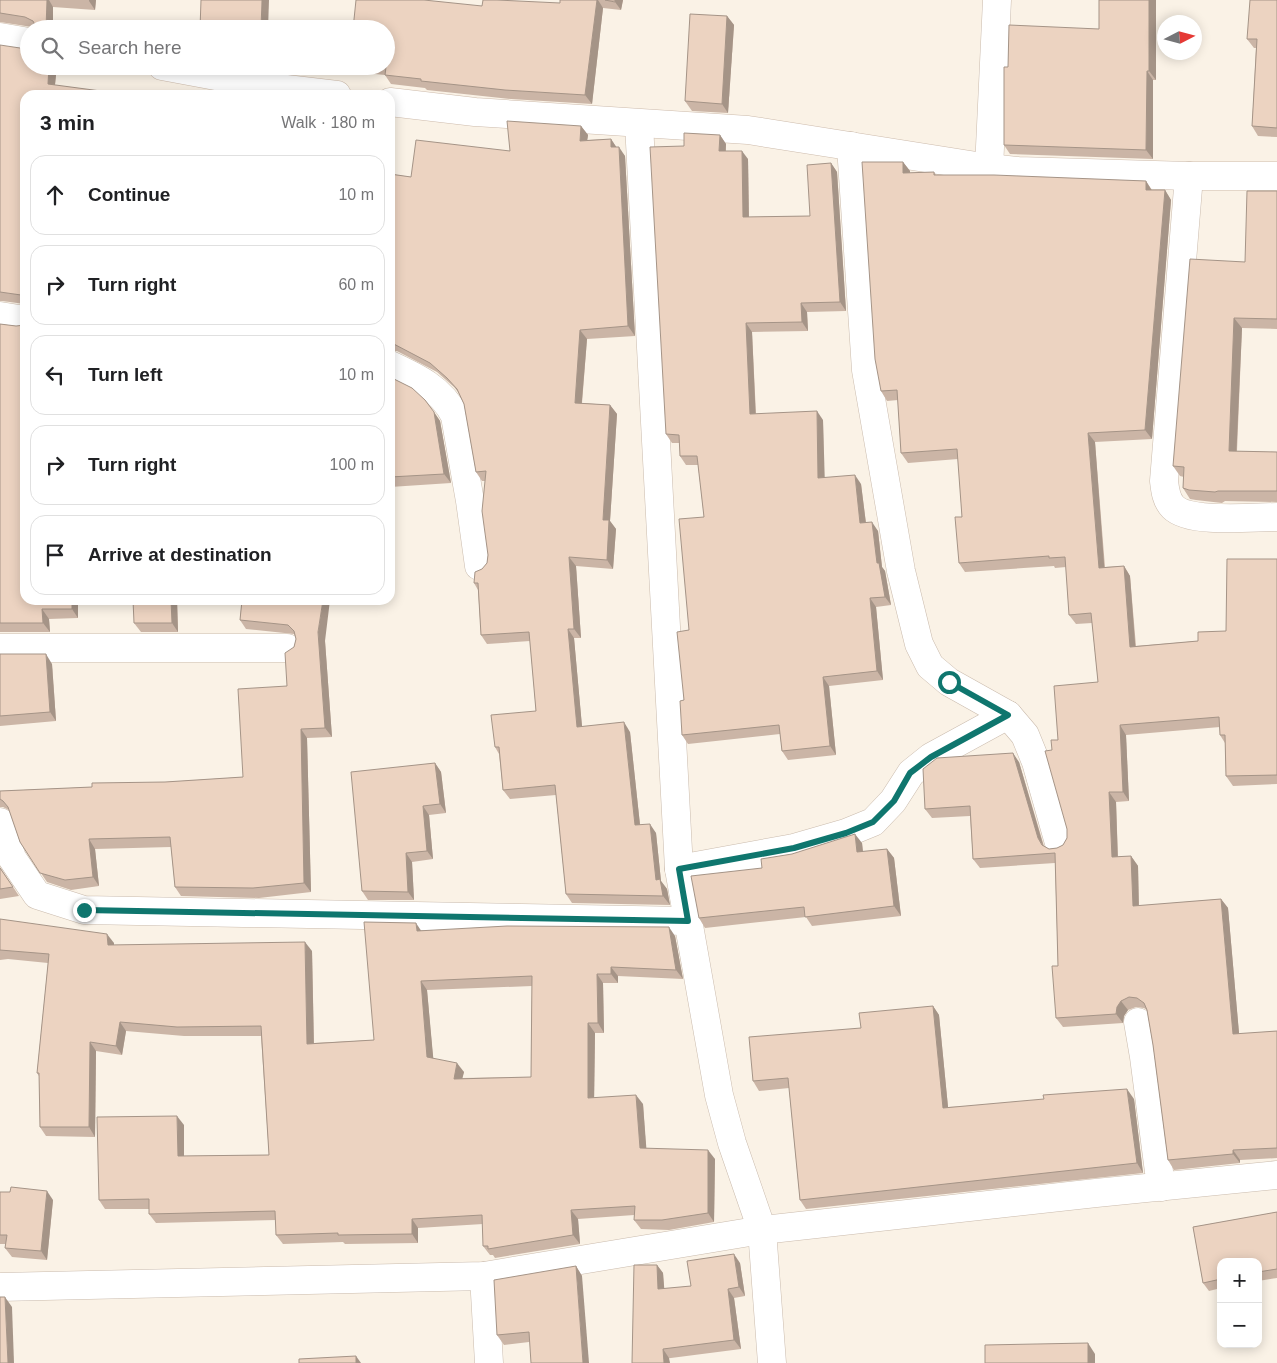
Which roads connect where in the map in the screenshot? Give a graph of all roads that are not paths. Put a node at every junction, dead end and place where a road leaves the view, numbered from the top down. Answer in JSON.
{"nodes":[{"id":1,"x":997,"y":0,"type":"edge"},
{"id":2,"x":0,"y":37,"type":"edge"},
{"id":3,"x":20,"y":40,"type":"edge"},
{"id":4,"x":205,"y":75,"type":"edge"},
{"id":5,"x":276,"y":90,"type":"edge"},
{"id":6,"x":395,"y":103,"type":"edge"},
{"id":7,"x":639,"y":124,"type":"junction"},
{"id":8,"x":851,"y":146,"type":"junction"},
{"id":9,"x":990,"y":168,"type":"junction"},
{"id":10,"x":1189,"y":176,"type":"junction"},
{"id":11,"x":1277,"y":176,"type":"edge"},
{"id":12,"x":0,"y":316,"type":"edge"},
{"id":13,"x":20,"y":319,"type":"edge"},
{"id":14,"x":395,"y":367,"type":"edge"},
{"id":15,"x":1277,"y":517,"type":"edge"},
{"id":16,"x":479,"y":566,"type":"dead end"},
{"id":17,"x":0,"y":648,"type":"edge"},
{"id":18,"x":287,"y":648,"type":"dead end"},
{"id":19,"x":1008,"y":715,"type":"junction"},
{"id":20,"x":0,"y":822,"type":"edge"},
{"id":21,"x":1059,"y":843,"type":"dead end"},
{"id":22,"x":679,"y":869,"type":"junction"},
{"id":23,"x":688,"y":921,"type":"junction"},
{"id":24,"x":1138,"y":1022,"type":"dead end"},
{"id":25,"x":1277,"y":1176,"type":"edge"},
{"id":26,"x":1161,"y":1187,"type":"junction"},
{"id":27,"x":762,"y":1230,"type":"junction"},
{"id":28,"x":484,"y":1276,"type":"junction"},
{"id":29,"x":0,"y":1287,"type":"edge"},
{"id":30,"x":489,"y":1363,"type":"edge"},
{"id":31,"x":772,"y":1363,"type":"edge"}],
"edges":[{"from":1,"to":9,"type":"street"},
{"from":2,"to":3,"type":"street"},
{"from":4,"to":5,"type":"street"},
{"from":6,"to":7,"type":"street"},
{"from":7,"to":8,"type":"street"},
{"from":7,"to":22,"type":"street"},
{"from":8,"to":9,"type":"street"},
{"from":8,"to":19,"type":"street"},
{"from":9,"to":10,"type":"street"},
{"from":10,"to":11,"type":"street"},
{"from":10,"to":15,"type":"street"},
{"from":12,"to":13,"type":"street"},
{"from":14,"to":16,"type":"street"},
{"from":17,"to":18,"type":"street"},
{"from":19,"to":21,"type":"street"},
{"from":19,"to":22,"type":"street"},
{"from":20,"to":23,"type":"street"},
{"from":22,"to":23,"type":"street"},
{"from":23,"to":27,"type":"street"},
{"from":24,"to":26,"type":"street"},
{"from":25,"to":26,"type":"street"},
{"from":26,"to":27,"type":"street"},
{"from":27,"to":28,"type":"street"},
{"from":27,"to":31,"type":"street"},
{"from":28,"to":29,"type":"street"},
{"from":28,"to":30,"type":"street"}]}
